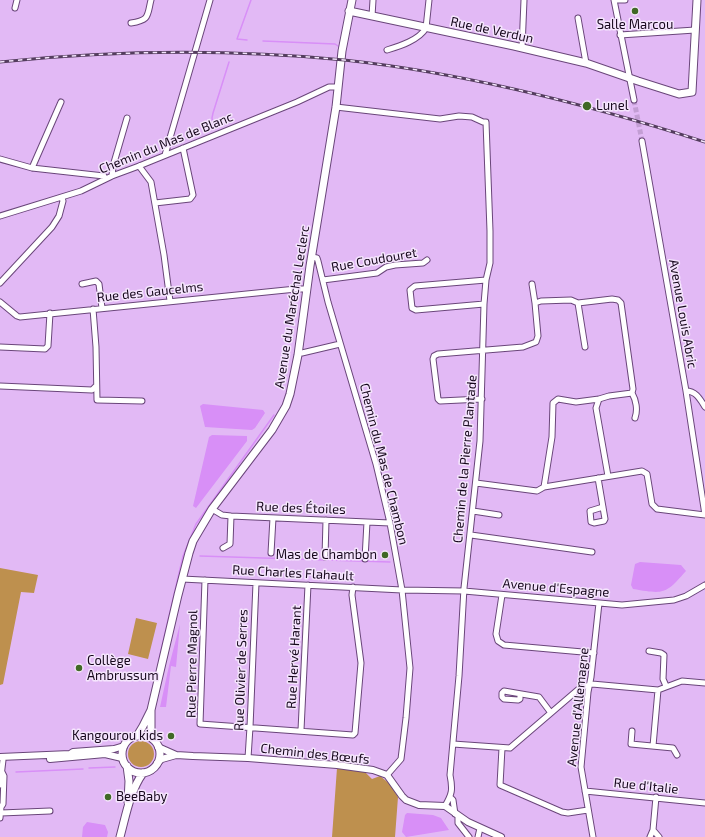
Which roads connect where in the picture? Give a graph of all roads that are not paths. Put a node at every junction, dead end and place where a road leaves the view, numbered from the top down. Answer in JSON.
{"nodes":[{"id":1,"x":17,"y":0,"type":"edge"},
{"id":2,"x":151,"y":0,"type":"edge"},
{"id":3,"x":210,"y":0,"type":"edge"},
{"id":4,"x":352,"y":0,"type":"edge"},
{"id":5,"x":373,"y":0,"type":"edge"},
{"id":6,"x":430,"y":0,"type":"edge"},
{"id":7,"x":524,"y":0,"type":"edge"},
{"id":8,"x":614,"y":0,"type":"edge"},
{"id":9,"x":625,"y":0,"type":"edge"},
{"id":10,"x":697,"y":0,"type":"edge"},
{"id":11,"x":15,"y":8,"type":"dead end"},
{"id":12,"x":350,"y":11,"type":"junction"},
{"id":13,"x":372,"y":16,"type":"junction"},
{"id":14,"x":578,"y":18,"type":"dead end"},
{"id":15,"x":131,"y":23,"type":"dead end"},
{"id":16,"x":426,"y":28,"type":"junction"},
{"id":17,"x":695,"y":30,"type":"junction"},
{"id":18,"x":620,"y":35,"type":"junction"},
{"id":19,"x":522,"y":48,"type":"junction"},
{"id":20,"x":387,"y":50,"type":"dead end"},
{"id":21,"x":586,"y":63,"type":"junction"},
{"id":22,"x":629,"y":78,"type":"junction"},
{"id":23,"x":338,"y":87,"type":"junction"},
{"id":24,"x":634,"y":100,"type":"tunnel mouth"},
{"id":25,"x":61,"y":102,"type":"dead end"},
{"id":26,"x":336,"y":107,"type":"junction"},
{"id":27,"x":127,"y":118,"type":"dead end"},
{"id":28,"x":642,"y":141,"type":"tunnel mouth"},
{"id":29,"x":183,"y":148,"type":"junction"},
{"id":30,"x":165,"y":155,"type":"junction"},
{"id":31,"x":0,"y":159,"type":"edge"},
{"id":32,"x":139,"y":166,"type":"junction"},
{"id":33,"x":32,"y":168,"type":"junction"},
{"id":34,"x":112,"y":176,"type":"junction"},
{"id":35,"x":105,"y":179,"type":"junction"},
{"id":36,"x":62,"y":198,"type":"junction"},
{"id":37,"x":155,"y":203,"type":"junction"},
{"id":38,"x":0,"y":216,"type":"edge"},
{"id":39,"x":312,"y":257,"type":"junction"},
{"id":40,"x":427,"y":260,"type":"dead end"},
{"id":41,"x":323,"y":280,"type":"junction"},
{"id":42,"x":486,"y":280,"type":"junction"},
{"id":43,"x":0,"y":283,"type":"edge"},
{"id":44,"x":82,"y":284,"type":"dead end"},
{"id":45,"x":532,"y":284,"type":"dead end"},
{"id":46,"x":307,"y":289,"type":"junction"},
{"id":47,"x":170,"y":301,"type":"junction"},
{"id":48,"x":0,"y":302,"type":"edge"},
{"id":49,"x":535,"y":303,"type":"junction"},
{"id":50,"x":578,"y":303,"type":"junction"},
{"id":51,"x":484,"y":304,"type":"junction"},
{"id":52,"x":102,"y":308,"type":"junction"},
{"id":53,"x":93,"y":309,"type":"junction"},
{"id":54,"x":50,"y":313,"type":"junction"},
{"id":55,"x":340,"y":344,"type":"junction"},
{"id":56,"x":0,"y":347,"type":"edge"},
{"id":57,"x":585,"y":347,"type":"dead end"},
{"id":58,"x":483,"y":350,"type":"junction"},
{"id":59,"x":299,"y":353,"type":"junction"},
{"id":60,"x":0,"y":386,"type":"edge"},
{"id":61,"x":96,"y":386,"type":"junction"},
{"id":62,"x":686,"y":391,"type":"junction"},
{"id":63,"x":632,"y":393,"type":"junction"},
{"id":64,"x":482,"y":398,"type":"junction"},
{"id":65,"x":599,"y":400,"type":"junction"},
{"id":66,"x":142,"y":401,"type":"dead end"},
{"id":67,"x":705,"y":406,"type":"edge"},
{"id":68,"x":635,"y":418,"type":"dead end"},
{"id":69,"x":608,"y":476,"type":"junction"},
{"id":70,"x":598,"y":478,"type":"junction"},
{"id":71,"x":476,"y":483,"type":"junction"},
{"id":72,"x":544,"y":487,"type":"junction"},
{"id":73,"x":603,"y":507,"type":"dead end"},
{"id":74,"x":212,"y":509,"type":"junction"},
{"id":75,"x":473,"y":511,"type":"junction"},
{"id":76,"x":498,"y":515,"type":"dead end"},
{"id":77,"x":705,"y":515,"type":"edge"},
{"id":78,"x":231,"y":516,"type":"junction"},
{"id":79,"x":273,"y":518,"type":"junction"},
{"id":80,"x":326,"y":520,"type":"junction"},
{"id":81,"x":367,"y":522,"type":"junction"},
{"id":82,"x":390,"y":523,"type":"junction"},
{"id":83,"x":471,"y":535,"type":"junction"},
{"id":84,"x":223,"y":548,"type":"dead end"},
{"id":85,"x":592,"y":552,"type":"dead end"},
{"id":86,"x":271,"y":553,"type":"dead end"},
{"id":87,"x":325,"y":557,"type":"dead end"},
{"id":88,"x":365,"y":559,"type":"dead end"},
{"id":89,"x":182,"y":579,"type":"junction"},
{"id":90,"x":205,"y":580,"type":"junction"},
{"id":91,"x":256,"y":582,"type":"junction"},
{"id":92,"x":308,"y":585,"type":"junction"},
{"id":93,"x":705,"y":585,"type":"edge"},
{"id":94,"x":353,"y":587,"type":"junction"},
{"id":95,"x":402,"y":590,"type":"junction"},
{"id":96,"x":464,"y":591,"type":"junction"},
{"id":97,"x":502,"y":594,"type":"junction"},
{"id":98,"x":599,"y":603,"type":"junction"},
{"id":99,"x":648,"y":651,"type":"dead end"},
{"id":100,"x":594,"y":653,"type":"junction"},
{"id":101,"x":705,"y":683,"type":"edge"},
{"id":102,"x":589,"y":686,"type":"junction"},
{"id":103,"x":666,"y":686,"type":"junction"},
{"id":104,"x":658,"y":690,"type":"junction"},
{"id":105,"x":520,"y":695,"type":"dead end"},
{"id":106,"x":151,"y":710,"type":"junction"},
{"id":107,"x":551,"y":713,"type":"junction"},
{"id":108,"x":250,"y":727,"type":"junction"},
{"id":109,"x":301,"y":730,"type":"junction"},
{"id":110,"x":632,"y":731,"type":"dead end"},
{"id":111,"x":137,"y":736,"type":"junction"},
{"id":112,"x":154,"y":740,"type":"junction"},
{"id":113,"x":453,"y":744,"type":"junction"},
{"id":114,"x":124,"y":746,"type":"junction"},
{"id":115,"x":653,"y":746,"type":"junction"},
{"id":116,"x":158,"y":747,"type":"junction"},
{"id":117,"x":502,"y":748,"type":"junction"},
{"id":118,"x":176,"y":755,"type":"junction"},
{"id":119,"x":677,"y":755,"type":"dead end"},
{"id":120,"x":122,"y":758,"type":"junction"},
{"id":121,"x":248,"y":758,"type":"junction"},
{"id":122,"x":1,"y":759,"type":"edge"},
{"id":123,"x":157,"y":763,"type":"junction"},
{"id":124,"x":127,"y":766,"type":"junction"},
{"id":125,"x":2,"y":772,"type":"junction"},
{"id":126,"x":143,"y":772,"type":"junction"},
{"id":127,"x":387,"y":775,"type":"junction"},
{"id":128,"x":0,"y":785,"type":"edge"},
{"id":129,"x":585,"y":791,"type":"junction"},
{"id":130,"x":451,"y":798,"type":"junction"},
{"id":131,"x":656,"y":798,"type":"junction"},
{"id":132,"x":705,"y":803,"type":"edge"},
{"id":133,"x":128,"y":804,"type":"junction"},
{"id":134,"x":445,"y":806,"type":"junction"},
{"id":135,"x":588,"y":810,"type":"junction"},
{"id":136,"x":50,"y":811,"type":"dead end"},
{"id":137,"x":0,"y":812,"type":"edge"},
{"id":138,"x":456,"y":815,"type":"junction"},
{"id":139,"x":472,"y":824,"type":"junction"},
{"id":140,"x":480,"y":828,"type":"junction"},
{"id":141,"x":653,"y":830,"type":"junction"},
{"id":142,"x":466,"y":832,"type":"junction"},
{"id":143,"x":120,"y":837,"type":"edge"},
{"id":144,"x":469,"y":837,"type":"edge"},
{"id":145,"x":478,"y":837,"type":"edge"},
{"id":146,"x":501,"y":837,"type":"edge"},
{"id":147,"x":593,"y":837,"type":"edge"},
{"id":148,"x":650,"y":837,"type":"edge"},
{"id":149,"x":659,"y":837,"type":"edge"}],
"edges":[{"from":1,"to":11,"type":"street"},
{"from":2,"to":15,"type":"street"},
{"from":3,"to":30,"type":"street"},
{"from":4,"to":12,"type":"main road","name":"Avenue du Maréchal Leclerc"},
{"from":5,"to":13,"type":"street"},
{"from":6,"to":16,"type":"street"},
{"from":7,"to":19,"type":"street"},
{"from":8,"to":9,"type":"street"},
{"from":8,"to":18,"type":"street"},
{"from":10,"to":17,"type":"main road"},
{"from":12,"to":13,"type":"main road","name":"Rue de Verdun"},
{"from":12,"to":23,"type":"main road","name":"Avenue du Maréchal Leclerc"},
{"from":13,"to":16,"type":"main road","name":"Rue de Verdun"},
{"from":14,"to":21,"type":"street"},
{"from":16,"to":19,"type":"main road","name":"Rue de Verdun"},
{"from":16,"to":20,"type":"street"},
{"from":17,"to":18,"type":"street"},
{"from":17,"to":22,"type":"main road","name":"Rue de Verdun"},
{"from":18,"to":22,"type":"street"},
{"from":19,"to":21,"type":"main road","name":"Rue de Verdun"},
{"from":21,"to":22,"type":"main road","name":"Rue de Verdun"},
{"from":22,"to":24,"type":"street"},
{"from":23,"to":26,"type":"main road","name":"Avenue du Maréchal Leclerc"},
{"from":23,"to":29,"type":"street","name":"Chemin du Mas de Blanc"},
{"from":25,"to":33,"type":"street"},
{"from":26,"to":39,"type":"main road","name":"Avenue du Maréchal Leclerc"},
{"from":26,"to":42,"type":"street","name":"Chemin de la Pierre Plantade"},
{"from":27,"to":34,"type":"street"},
{"from":28,"to":62,"type":"street","name":"Avenue Louis Abric"},
{"from":29,"to":30,"type":"street","name":"Chemin du Mas de Blanc"},
{"from":29,"to":37,"type":"street"},
{"from":30,"to":32,"type":"street","name":"Chemin du Mas de Blanc"},
{"from":31,"to":33,"type":"street"},
{"from":32,"to":34,"type":"street","name":"Chemin du Mas de Blanc"},
{"from":32,"to":37,"type":"street"},
{"from":33,"to":35,"type":"street"},
{"from":34,"to":35,"type":"street","name":"Chemin du Mas de Blanc"},
{"from":35,"to":36,"type":"street","name":"Chemin du Mas de Blanc"},
{"from":36,"to":38,"type":"street","name":"Chemin du Mas de Blanc"},
{"from":36,"to":43,"type":"street"},
{"from":37,"to":47,"type":"street"},
{"from":39,"to":41,"type":"street","name":"Chemin du Mas de Chambon"},
{"from":39,"to":46,"type":"main road","name":"Avenue du Maréchal Leclerc"},
{"from":40,"to":41,"type":"street","name":"Rue Coudouret"},
{"from":41,"to":55,"type":"street","name":"Chemin du Mas de Chambon"},
{"from":42,"to":51,"type":"street","name":"Chemin de la Pierre Plantade"},
{"from":42,"to":51,"type":"street"},
{"from":44,"to":52,"type":"street"},
{"from":45,"to":49,"type":"street"},
{"from":46,"to":47,"type":"street","name":"Rue des Gaucelms"},
{"from":46,"to":59,"type":"main road","name":"Avenue du Maréchal Leclerc"},
{"from":47,"to":52,"type":"street","name":"Rue des Gaucelms"},
{"from":48,"to":54,"type":"street","name":"Rue des Gaucelms"},
{"from":49,"to":50,"type":"street"},
{"from":49,"to":58,"type":"street"},
{"from":50,"to":57,"type":"street"},
{"from":50,"to":63,"type":"street"},
{"from":51,"to":58,"type":"street","name":"Chemin de la Pierre Plantade"},
{"from":52,"to":53,"type":"street","name":"Rue des Gaucelms"},
{"from":53,"to":54,"type":"street","name":"Rue des Gaucelms"},
{"from":53,"to":61,"type":"street"},
{"from":54,"to":56,"type":"street"},
{"from":55,"to":59,"type":"street"},
{"from":55,"to":82,"type":"street","name":"Chemin du Mas de Chambon"},
{"from":58,"to":64,"type":"street","name":"Chemin de la Pierre Plantade"},
{"from":58,"to":64,"type":"street"},
{"from":59,"to":74,"type":"main road","name":"Avenue du Maréchal Leclerc"},
{"from":60,"to":61,"type":"street"},
{"from":61,"to":66,"type":"street"},
{"from":62,"to":67,"type":"street"},
{"from":62,"to":77,"type":"street","name":"Avenue Louis Abric"},
{"from":63,"to":65,"type":"street"},
{"from":63,"to":68,"type":"street"},
{"from":64,"to":71,"type":"street","name":"Chemin de la Pierre Plantade"},
{"from":65,"to":69,"type":"street"},
{"from":65,"to":72,"type":"street"},
{"from":69,"to":70,"type":"street"},
{"from":69,"to":77,"type":"street"},
{"from":70,"to":72,"type":"street"},
{"from":70,"to":73,"type":"street"},
{"from":71,"to":72,"type":"street"},
{"from":71,"to":75,"type":"street","name":"Chemin de la Pierre Plantade"},
{"from":74,"to":78,"type":"street","name":"Rue des Étoiles"},
{"from":74,"to":89,"type":"main road","name":"Avenue du Maréchal Leclerc"},
{"from":75,"to":76,"type":"street"},
{"from":75,"to":83,"type":"street","name":"Chemin de la Pierre Plantade"},
{"from":78,"to":79,"type":"street","name":"Rue des Étoiles"},
{"from":78,"to":84,"type":"street"},
{"from":79,"to":80,"type":"street","name":"Rue des Étoiles"},
{"from":79,"to":86,"type":"street"},
{"from":80,"to":81,"type":"street","name":"Rue des Étoiles"},
{"from":80,"to":87,"type":"street"},
{"from":81,"to":82,"type":"street","name":"Rue des Étoiles"},
{"from":81,"to":88,"type":"street"},
{"from":82,"to":95,"type":"street","name":"Chemin du Mas de Chambon"},
{"from":83,"to":85,"type":"street"},
{"from":83,"to":96,"type":"street","name":"Chemin de la Pierre Plantade"},
{"from":89,"to":90,"type":"street","name":"Rue Charles Flahault"},
{"from":89,"to":106,"type":"main road","name":"Avenue du Maréchal Leclerc"},
{"from":90,"to":91,"type":"street","name":"Rue Charles Flahault"},
{"from":90,"to":108,"type":"street","name":"Rue Pierre Magnol"},
{"from":91,"to":92,"type":"street","name":"Rue Charles Flahault"},
{"from":91,"to":108,"type":"street","name":"Rue Olivier de Serres"},
{"from":92,"to":94,"type":"street","name":"Rue Charles Flahault"},
{"from":92,"to":109,"type":"street","name":"Rue Hervé Harant"},
{"from":93,"to":98,"type":"street","name":"Avenue d'Espagne"},
{"from":94,"to":95,"type":"street","name":"Rue Charles Flahault"},
{"from":94,"to":109,"type":"street"},
{"from":95,"to":96,"type":"street","name":"Avenue d'Espagne"},
{"from":95,"to":127,"type":"street","name":"Chemin du Mas de Chambon"},
{"from":96,"to":97,"type":"street","name":"Avenue d'Espagne"},
{"from":96,"to":113,"type":"street","name":"Chemin de la Pierre Plantade"},
{"from":97,"to":98,"type":"street","name":"Avenue d'Espagne"},
{"from":97,"to":100,"type":"street"},
{"from":98,"to":100,"type":"street","name":"Avenue d'Allemagne"},
{"from":99,"to":103,"type":"street"},
{"from":100,"to":102,"type":"street","name":"Avenue d'Allemagne"},
{"from":101,"to":103,"type":"street"},
{"from":102,"to":104,"type":"street"},
{"from":102,"to":107,"type":"street"},
{"from":102,"to":129,"type":"street","name":"Avenue d'Allemagne"},
{"from":103,"to":104,"type":"street"},
{"from":104,"to":115,"type":"street"},
{"from":105,"to":107,"type":"street"},
{"from":106,"to":111,"type":"main road","name":"Avenue du Maréchal Leclerc"},
{"from":106,"to":112,"type":"main road","name":"Avenue du Maréchal Leclerc"},
{"from":107,"to":117,"type":"street"},
{"from":108,"to":109,"type":"street"},
{"from":108,"to":121,"type":"street","name":"Rue Olivier de Serres"},
{"from":110,"to":115,"type":"street"},
{"from":111,"to":112,"type":"main road"},
{"from":111,"to":114,"type":"main road"},
{"from":112,"to":116,"type":"main road"},
{"from":113,"to":117,"type":"street"},
{"from":113,"to":130,"type":"street","name":"Chemin de la Pierre Plantade"},
{"from":114,"to":120,"type":"main road"},
{"from":114,"to":122,"type":"street"},
{"from":115,"to":119,"type":"street"},
{"from":116,"to":118,"type":"street","name":"Chemin des Bœufs"},
{"from":116,"to":123,"type":"main road"},
{"from":117,"to":135,"type":"street"},
{"from":118,"to":121,"type":"street","name":"Chemin des Bœufs"},
{"from":118,"to":123,"type":"street","name":"Chemin des Bœufs"},
{"from":120,"to":122,"type":"street"},
{"from":120,"to":124,"type":"main road"},
{"from":121,"to":127,"type":"street","name":"Chemin des Bœufs"},
{"from":122,"to":125,"type":"street"},
{"from":123,"to":126,"type":"main road"},
{"from":124,"to":126,"type":"main road"},
{"from":124,"to":133,"type":"main road"},
{"from":125,"to":128,"type":"street"},
{"from":125,"to":137,"type":"street"},
{"from":126,"to":133,"type":"main road"},
{"from":127,"to":134,"type":"street"},
{"from":129,"to":131,"type":"street","name":"Rue d'Italie"},
{"from":129,"to":135,"type":"street","name":"Avenue d'Allemagne"},
{"from":130,"to":134,"type":"street"},
{"from":130,"to":138,"type":"street","name":"Chemin de la Pierre Plantade"},
{"from":131,"to":132,"type":"street","name":"Rue d'Italie"},
{"from":131,"to":141,"type":"street"},
{"from":133,"to":143,"type":"main road"},
{"from":134,"to":138,"type":"street"},
{"from":135,"to":147,"type":"street","name":"Avenue d'Allemagne"},
{"from":136,"to":137,"type":"street"},
{"from":138,"to":139,"type":"street"},
{"from":138,"to":142,"type":"street","name":"Chemin de la Pierre Plantade"},
{"from":139,"to":140,"type":"street"},
{"from":139,"to":142,"type":"street"},
{"from":140,"to":145,"type":"street"},
{"from":140,"to":146,"type":"street"},
{"from":141,"to":148,"type":"street"},
{"from":141,"to":149,"type":"street"},
{"from":142,"to":144,"type":"street","name":"Chemin de la Pierre Plantade"}]}
